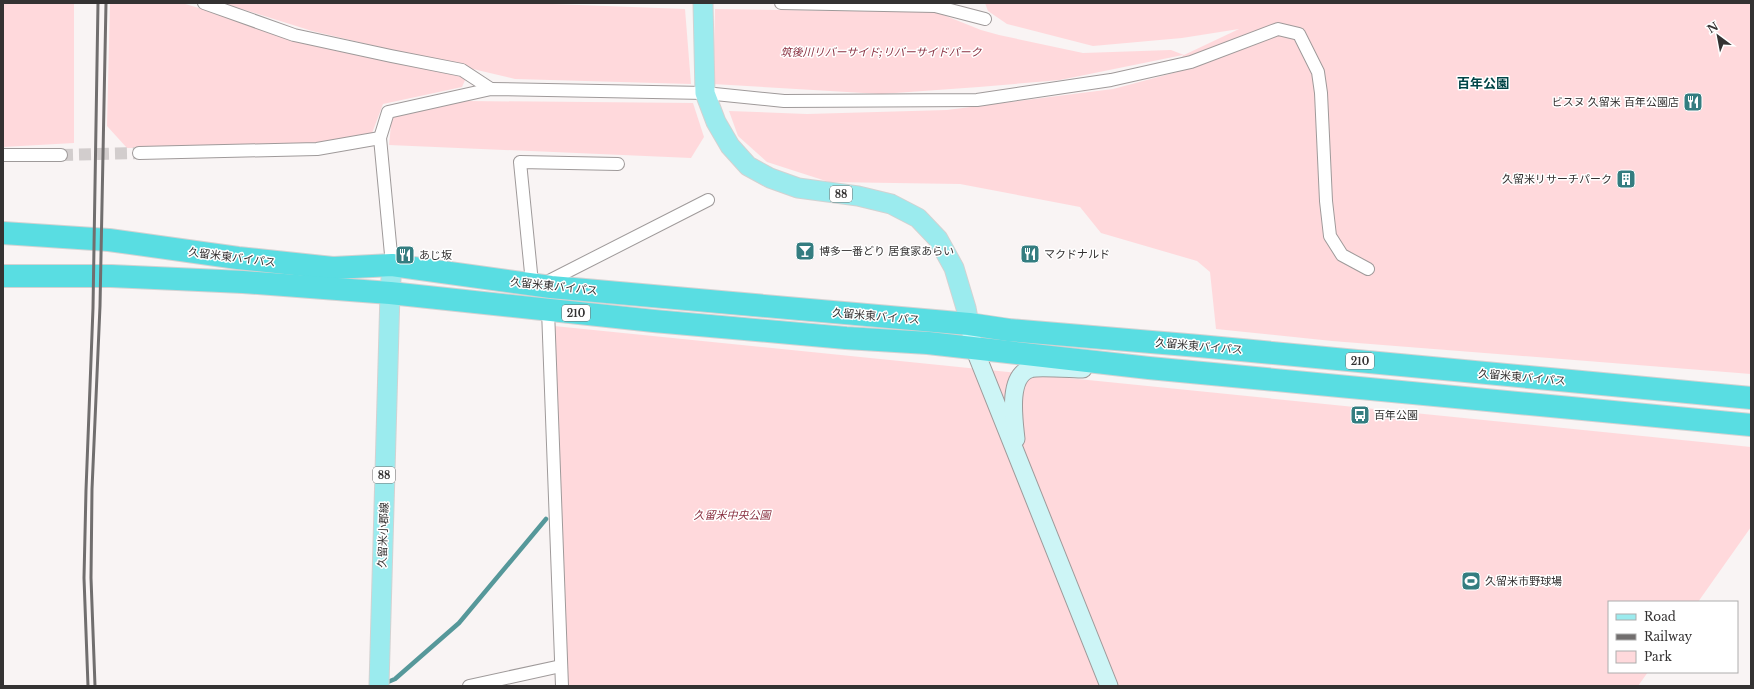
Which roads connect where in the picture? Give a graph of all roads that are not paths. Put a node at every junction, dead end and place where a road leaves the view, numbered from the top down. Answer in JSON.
{"nodes":[{"id":1,"x":204,"y":3,"type":"edge"},
{"id":2,"x":703,"y":3,"type":"edge"},
{"id":3,"x":781,"y":3,"type":"edge"},
{"id":4,"x":984,"y":19,"type":"dead end"},
{"id":5,"x":705,"y":84,"type":"junction"},
{"id":6,"x":491,"y":89,"type":"junction"},
{"id":7,"x":380,"y":138,"type":"junction"},
{"id":8,"x":139,"y":153,"type":"tunnel mouth"},
{"id":9,"x":3,"y":155,"type":"edge"},
{"id":10,"x":61,"y":155,"type":"tunnel mouth"},
{"id":11,"x":618,"y":164,"type":"dead end"},
{"id":12,"x":708,"y":200,"type":"dead end"},
{"id":13,"x":3,"y":233,"type":"edge"},
{"id":14,"x":392,"y":265,"type":"junction"},
{"id":15,"x":1368,"y":269,"type":"dead end"},
{"id":16,"x":3,"y":276,"type":"edge"},
{"id":17,"x":510,"y":281,"type":"junction"},
{"id":18,"x":532,"y":283,"type":"junction"},
{"id":19,"x":390,"y":293,"type":"junction"},
{"id":20,"x":548,"y":310,"type":"junction"},
{"id":21,"x":969,"y":324,"type":"junction"},
{"id":22,"x":974,"y":348,"type":"junction"},
{"id":23,"x":1149,"y":368,"type":"junction"},
{"id":24,"x":1751,"y":398,"type":"edge"},
{"id":25,"x":1751,"y":425,"type":"edge"},
{"id":26,"x":1018,"y":457,"type":"junction"},
{"id":27,"x":561,"y":666,"type":"junction"},
{"id":28,"x":378,"y":686,"type":"edge"},
{"id":29,"x":469,"y":686,"type":"edge"},
{"id":30,"x":562,"y":686,"type":"edge"},
{"id":31,"x":1109,"y":686,"type":"edge"}],
"edges":[{"from":1,"to":6,"type":"street"},
{"from":2,"to":5,"type":"main road","number":"88"},
{"from":3,"to":4,"type":"street"},
{"from":5,"to":6,"type":"street"},
{"from":5,"to":15,"type":"street"},
{"from":5,"to":21,"type":"main road","number":"88"},
{"from":6,"to":7,"type":"street"},
{"from":7,"to":8,"type":"street"},
{"from":7,"to":14,"type":"street"},
{"from":9,"to":10,"type":"street"},
{"from":11,"to":18,"type":"street"},
{"from":12,"to":18,"type":"street"},
{"from":13,"to":14,"type":"highway","name":"久留米東バイパス","number":"210"},
{"from":14,"to":17,"type":"highway","name":"久留米東バイパス","number":"210"},
{"from":14,"to":19,"type":"main road","name":"久留米小郡線","number":"88"},
{"from":16,"to":19,"type":"highway","name":"久留米東バイパス","number":"210"},
{"from":17,"to":18,"type":"street"},
{"from":17,"to":21,"type":"highway","name":"久留米東バイパス","number":"210"},
{"from":19,"to":20,"type":"highway","name":"久留米東バイパス","number":"210"},
{"from":19,"to":28,"type":"main road","name":"久留米小郡線","number":"88"},
{"from":20,"to":22,"type":"highway","name":"久留米東バイパス","number":"210"},
{"from":20,"to":27,"type":"street"},
{"from":21,"to":22,"type":"street"},
{"from":21,"to":24,"type":"highway","name":"久留米東バイパス","number":"210"},
{"from":22,"to":23,"type":"highway","name":"久留米東バイパス","number":"210"},
{"from":22,"to":26,"type":"street"},
{"from":23,"to":25,"type":"highway","name":"久留米東バイパス","number":"210"},
{"from":23,"to":26,"type":"street"},
{"from":26,"to":31,"type":"street"},
{"from":27,"to":29,"type":"street"},
{"from":27,"to":30,"type":"street"}]}
